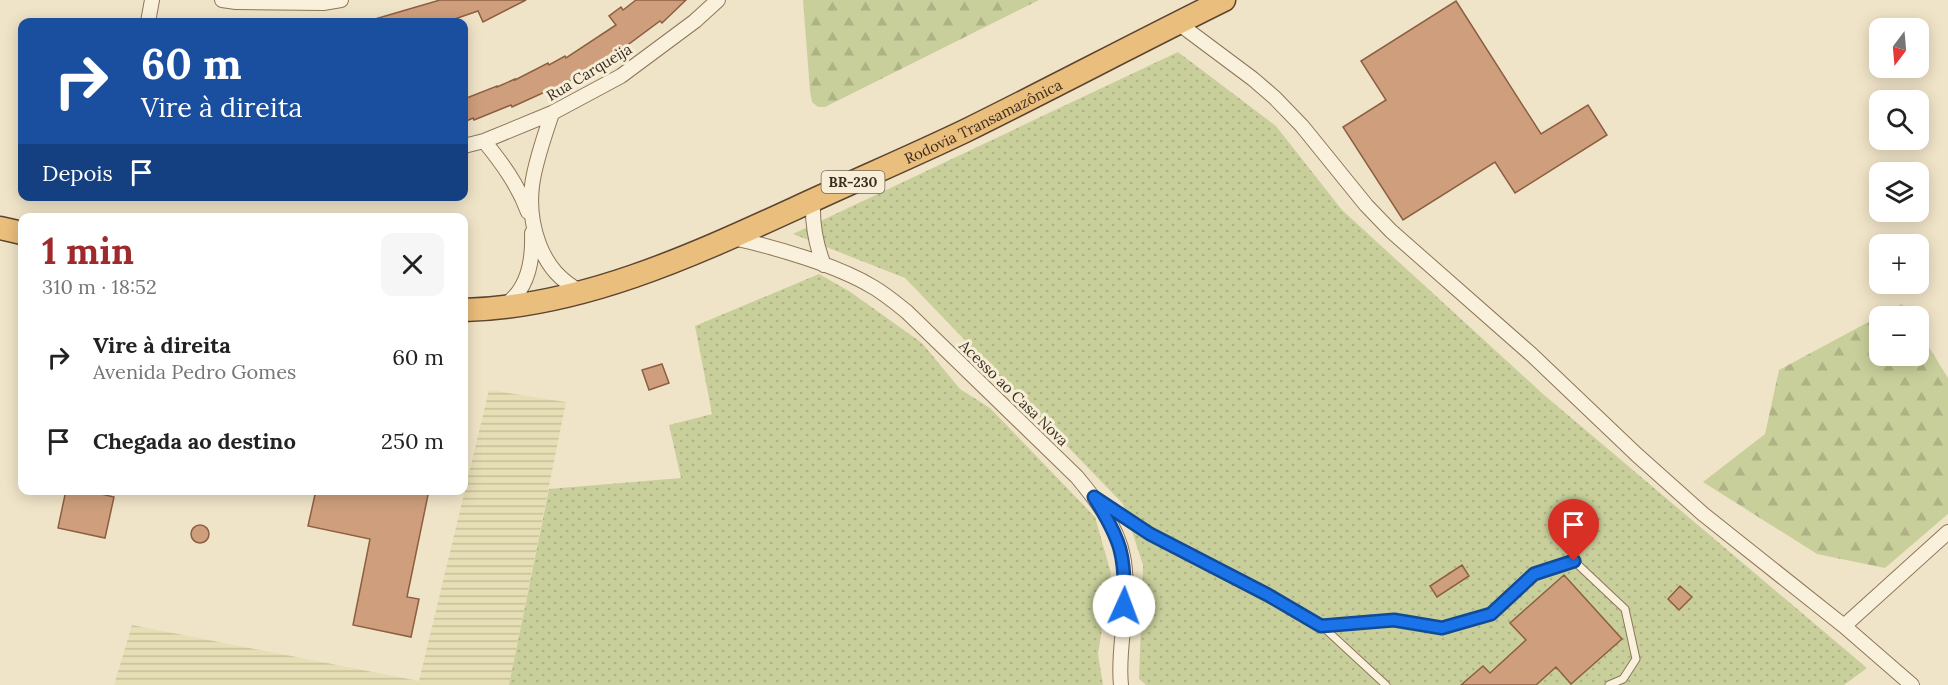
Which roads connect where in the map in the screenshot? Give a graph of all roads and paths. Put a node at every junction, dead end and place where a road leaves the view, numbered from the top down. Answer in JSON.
{"nodes":[{"id":1,"x":152,"y":0,"type":"edge"},
{"id":2,"x":222,"y":0,"type":"edge"},
{"id":3,"x":341,"y":0,"type":"edge"},
{"id":4,"x":717,"y":0,"type":"edge"},
{"id":5,"x":1224,"y":0,"type":"edge"},
{"id":6,"x":149,"y":18,"type":"edge"},
{"id":7,"x":1178,"y":23,"type":"junction"},
{"id":8,"x":552,"y":113,"type":"junction"},
{"id":9,"x":484,"y":141,"type":"junction"},
{"id":10,"x":468,"y":145,"type":"edge"},
{"id":11,"x":813,"y":200,"type":"junction"},
{"id":12,"x":532,"y":221,"type":"junction"},
{"id":13,"x":0,"y":228,"type":"edge"},
{"id":14,"x":18,"y":232,"type":"edge"},
{"id":15,"x":731,"y":238,"type":"junction"},
{"id":16,"x":824,"y":265,"type":"junction"},
{"id":17,"x":581,"y":292,"type":"junction"},
{"id":18,"x":498,"y":309,"type":"junction"},
{"id":19,"x":468,"y":310,"type":"edge"},
{"id":20,"x":1094,"y":497,"type":"junction"},
{"id":21,"x":1948,"y":532,"type":"edge"},
{"id":22,"x":1321,"y":626,"type":"junction"},
{"id":23,"x":1844,"y":626,"type":"junction"},
{"id":24,"x":1121,"y":685,"type":"edge"},
{"id":25,"x":1386,"y":685,"type":"edge"},
{"id":26,"x":1609,"y":685,"type":"edge"},
{"id":27,"x":1912,"y":685,"type":"edge"}],
"edges":[{"from":1,"to":6,"type":"street"},
{"from":2,"to":3,"type":"street"},
{"from":4,"to":8,"type":"street","name":"Rua Carqueija"},
{"from":5,"to":7,"type":"highway","name":"Rodovia Transamazônica","number":"BR-230"},
{"from":7,"to":11,"type":"highway","name":"Rodovia Transamazônica","number":"BR-230"},
{"from":7,"to":23,"type":"street"},
{"from":8,"to":9,"type":"street","name":"Rua Carqueija"},
{"from":8,"to":12,"type":"street"},
{"from":9,"to":10,"type":"street","name":"Rua Carqueija"},
{"from":9,"to":12,"type":"street"},
{"from":11,"to":15,"type":"highway","name":"Rodovia Transamazônica","number":"BR-230"},
{"from":11,"to":16,"type":"street"},
{"from":12,"to":17,"type":"street"},
{"from":12,"to":18,"type":"street"},
{"from":13,"to":14,"type":"highway"},
{"from":15,"to":16,"type":"street","name":"Acesso ao Casa Nova"},
{"from":15,"to":17,"type":"highway","name":"Rodovia Transamazônica","number":"BR-230"},
{"from":16,"to":20,"type":"street","name":"Acesso ao Casa Nova"},
{"from":17,"to":18,"type":"highway","name":"Rodovia Transamazônica","number":"BR-230"},
{"from":18,"to":19,"type":"highway","name":"Rodovia Transamazônica","number":"BR-230"},
{"from":20,"to":22,"type":"lane"},
{"from":20,"to":24,"type":"street","name":"Acesso ao Casa Nova"},
{"from":21,"to":23,"type":"street"},
{"from":22,"to":25,"type":"lane"},
{"from":22,"to":26,"type":"lane"},
{"from":23,"to":27,"type":"street"}]}
